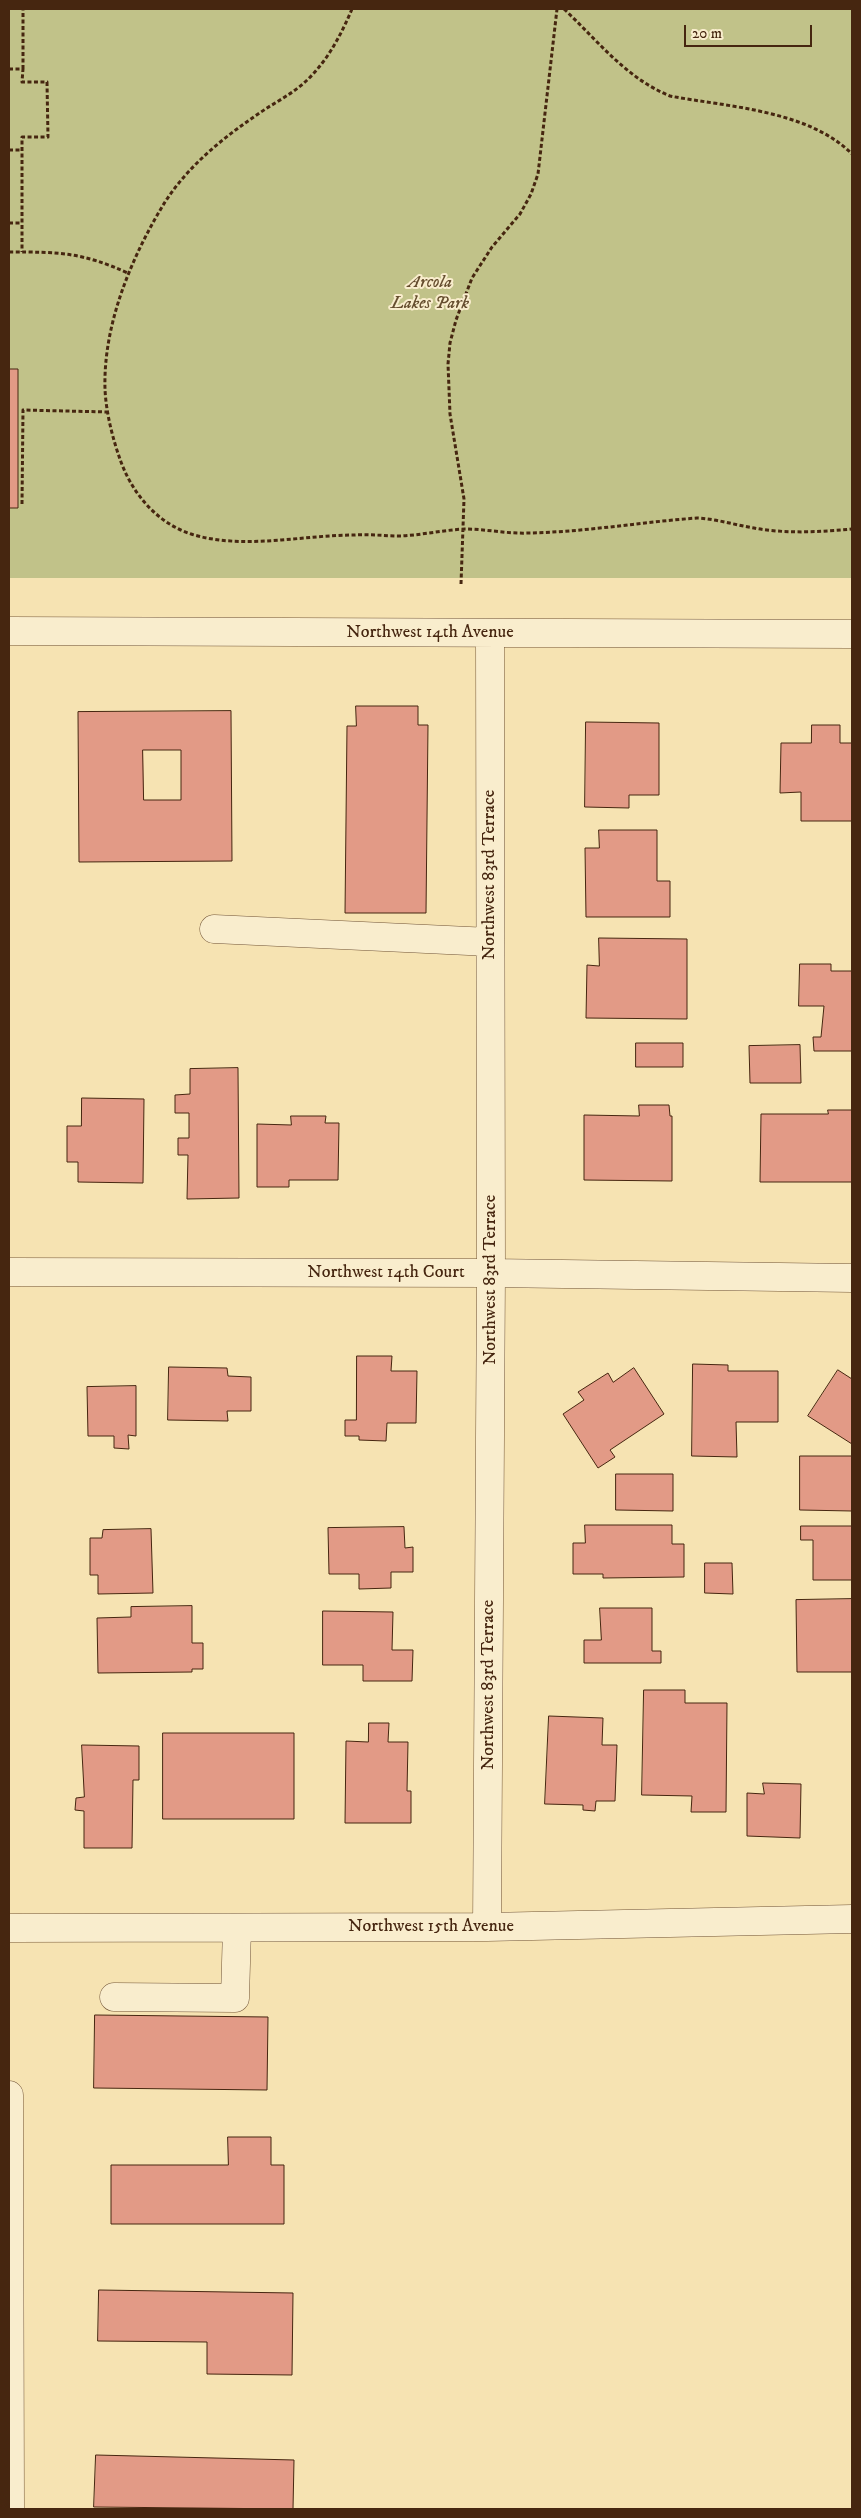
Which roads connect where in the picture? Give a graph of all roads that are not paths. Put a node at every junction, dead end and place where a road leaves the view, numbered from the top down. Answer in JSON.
{"nodes":[{"id":1,"x":9,"y":631,"type":"edge"},
{"id":2,"x":490,"y":634,"type":"junction"},
{"id":3,"x":852,"y":634,"type":"edge"},
{"id":4,"x":214,"y":929,"type":"dead end"},
{"id":5,"x":490,"y":942,"type":"junction"},
{"id":6,"x":9,"y":1272,"type":"edge"},
{"id":7,"x":491,"y":1273,"type":"junction"},
{"id":8,"x":852,"y":1278,"type":"edge"},
{"id":9,"x":852,"y":1919,"type":"edge"},
{"id":10,"x":487,"y":1927,"type":"junction"},
{"id":11,"x":9,"y":1928,"type":"edge"},
{"id":12,"x":237,"y":1928,"type":"junction"},
{"id":13,"x":114,"y":1997,"type":"dead end"},
{"id":14,"x":9,"y":2095,"type":"edge"},
{"id":15,"x":10,"y":2509,"type":"edge"}],
"edges":[{"from":1,"to":2,"type":"street","name":"Northwest 14th Avenue"},
{"from":2,"to":3,"type":"street","name":"Northwest 14th Avenue"},
{"from":2,"to":5,"type":"street","name":"Northwest 83rd Terrace"},
{"from":4,"to":5,"type":"street"},
{"from":5,"to":7,"type":"street","name":"Northwest 83rd Terrace"},
{"from":6,"to":7,"type":"street","name":"Northwest 14th Court"},
{"from":7,"to":8,"type":"street","name":"Northwest 14th Court"},
{"from":7,"to":10,"type":"street","name":"Northwest 83rd Terrace"},
{"from":9,"to":10,"type":"street","name":"Northwest 15th Avenue"},
{"from":10,"to":12,"type":"street","name":"Northwest 15th Avenue"},
{"from":11,"to":12,"type":"street","name":"Northwest 15th Avenue"},
{"from":12,"to":13,"type":"street"},
{"from":14,"to":15,"type":"street"}]}
